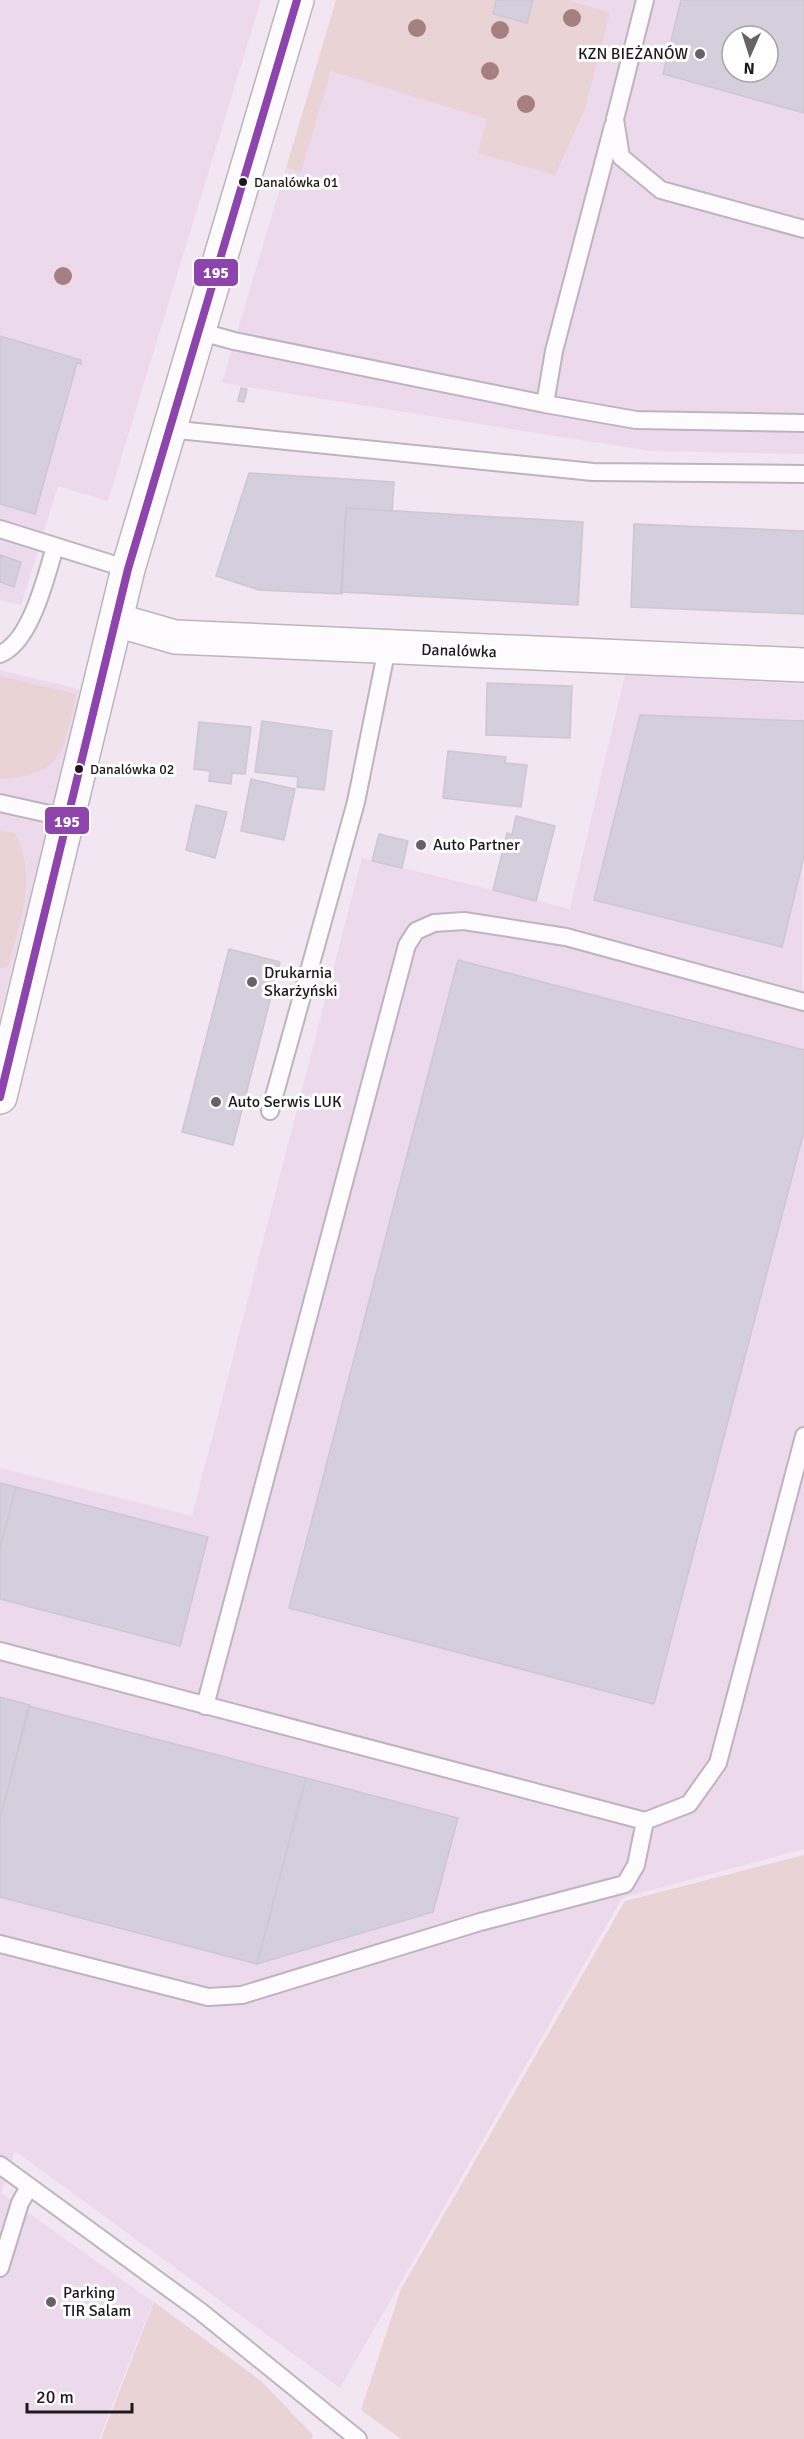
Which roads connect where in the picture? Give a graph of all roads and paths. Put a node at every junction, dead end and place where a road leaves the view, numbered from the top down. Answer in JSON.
{"nodes":[{"id":1,"x":297,"y":0,"type":"edge"},
{"id":2,"x":645,"y":0,"type":"edge"},
{"id":3,"x":615,"y":118,"type":"junction"},
{"id":4,"x":804,"y":229,"type":"edge"},
{"id":5,"x":198,"y":331,"type":"junction"},
{"id":6,"x":545,"y":404,"type":"junction"},
{"id":7,"x":804,"y":423,"type":"edge"},
{"id":8,"x":168,"y":429,"type":"junction"},
{"id":9,"x":804,"y":474,"type":"edge"},
{"id":10,"x":0,"y":529,"type":"edge"},
{"id":11,"x":56,"y":547,"type":"junction"},
{"id":12,"x":128,"y":569,"type":"junction"},
{"id":13,"x":116,"y":620,"type":"junction"},
{"id":14,"x":387,"y":648,"type":"junction"},
{"id":15,"x":0,"y":654,"type":"edge"},
{"id":16,"x":804,"y":665,"type":"edge"},
{"id":17,"x":0,"y":803,"type":"edge"},
{"id":18,"x":67,"y":818,"type":"junction"},
{"id":19,"x":804,"y":1002,"type":"edge"},
{"id":20,"x":0,"y":1097,"type":"edge"},
{"id":21,"x":270,"y":1111,"type":"dead end"},
{"id":22,"x":804,"y":1436,"type":"edge"},
{"id":23,"x":0,"y":1651,"type":"edge"},
{"id":24,"x":205,"y":1706,"type":"junction"},
{"id":25,"x":645,"y":1821,"type":"junction"},
{"id":26,"x":0,"y":1944,"type":"edge"},
{"id":27,"x":0,"y":2165,"type":"edge"},
{"id":28,"x":29,"y":2187,"type":"junction"},
{"id":29,"x":0,"y":2268,"type":"edge"},
{"id":30,"x":358,"y":2439,"type":"edge"}],
"edges":[{"from":1,"to":5,"type":"street"},
{"from":2,"to":3,"type":"lane"},
{"from":3,"to":4,"type":"lane"},
{"from":3,"to":6,"type":"lane"},
{"from":5,"to":6,"type":"lane"},
{"from":5,"to":8,"type":"street"},
{"from":6,"to":7,"type":"lane"},
{"from":8,"to":9,"type":"lane"},
{"from":8,"to":12,"type":"street"},
{"from":10,"to":11,"type":"lane"},
{"from":11,"to":12,"type":"lane"},
{"from":11,"to":15,"type":"lane"},
{"from":12,"to":13,"type":"street"},
{"from":13,"to":14,"type":"street","name":"Danalówka"},
{"from":13,"to":18,"type":"street"},
{"from":14,"to":16,"type":"street","name":"Danalówka"},
{"from":14,"to":21,"type":"lane"},
{"from":17,"to":18,"type":"lane"},
{"from":18,"to":20,"type":"street"},
{"from":19,"to":24,"type":"lane"},
{"from":22,"to":25,"type":"lane"},
{"from":23,"to":24,"type":"lane"},
{"from":24,"to":25,"type":"lane"},
{"from":25,"to":26,"type":"lane"},
{"from":27,"to":28,"type":"lane"},
{"from":28,"to":29,"type":"lane"},
{"from":28,"to":30,"type":"lane"}]}
